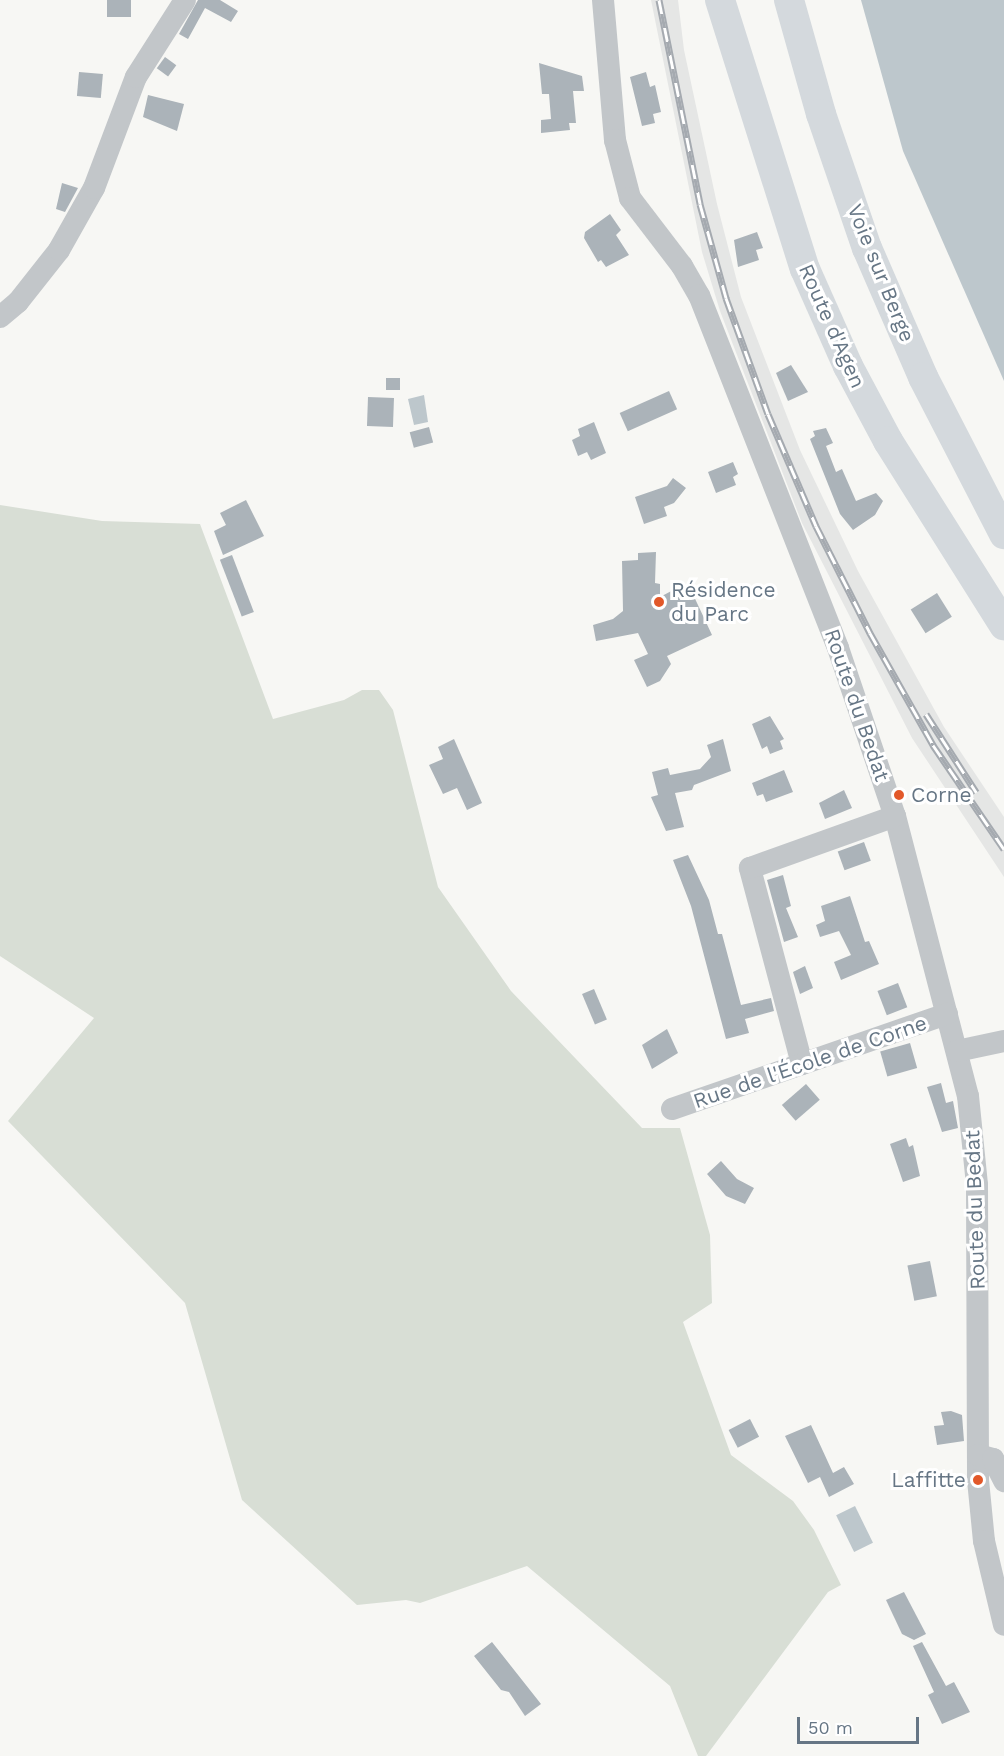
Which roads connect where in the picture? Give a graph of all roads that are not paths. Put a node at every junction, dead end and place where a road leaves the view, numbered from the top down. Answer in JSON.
{"nodes":[{"id":1,"x":185,"y":0,"type":"edge"},
{"id":2,"x":603,"y":0,"type":"edge"},
{"id":3,"x":720,"y":0,"type":"edge"},
{"id":4,"x":789,"y":0,"type":"edge"},
{"id":5,"x":0,"y":317,"type":"edge"},
{"id":6,"x":1004,"y":534,"type":"edge"},
{"id":7,"x":1004,"y":625,"type":"edge"},
{"id":8,"x":895,"y":816,"type":"junction"},
{"id":9,"x":947,"y":1014,"type":"junction"},
{"id":10,"x":1004,"y":1041,"type":"edge"},
{"id":11,"x":957,"y":1051,"type":"junction"},
{"id":12,"x":802,"y":1064,"type":"junction"},
{"id":13,"x":672,"y":1109,"type":"dead end"},
{"id":14,"x":978,"y":1455,"type":"junction"},
{"id":15,"x":1004,"y":1481,"type":"edge"},
{"id":16,"x":1004,"y":1625,"type":"edge"}],
"edges":[{"from":1,"to":5,"type":"street"},
{"from":2,"to":8,"type":"street","name":"Route du Bedat"},
{"from":3,"to":7,"type":"main road","name":"Route d'Agen"},
{"from":4,"to":6,"type":"main road","name":"Voie sur Berge"},
{"from":8,"to":9,"type":"street","name":"Route du Bedat"},
{"from":8,"to":12,"type":"street"},
{"from":9,"to":11,"type":"street","name":"Route du Bedat"},
{"from":9,"to":12,"type":"street","name":"Rue de l'École de Corne"},
{"from":10,"to":11,"type":"street"},
{"from":11,"to":14,"type":"street","name":"Route du Bedat"},
{"from":12,"to":13,"type":"street","name":"Rue de l'École de Corne"},
{"from":14,"to":15,"type":"street"},
{"from":14,"to":16,"type":"street","name":"Route du Bedat"}]}
